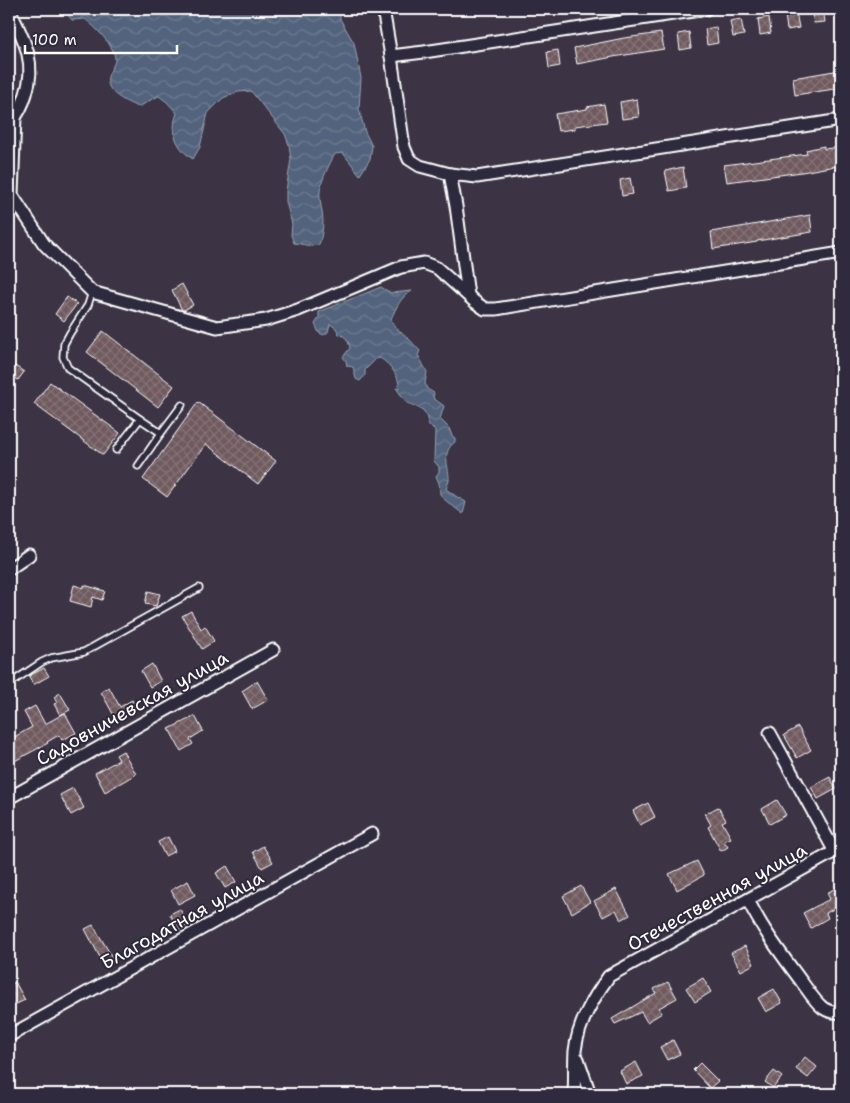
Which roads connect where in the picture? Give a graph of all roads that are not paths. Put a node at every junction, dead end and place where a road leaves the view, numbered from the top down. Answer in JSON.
{"nodes":[{"id":1,"x":9,"y":9,"type":"edge"},
{"id":2,"x":383,"y":9,"type":"edge"},
{"id":3,"x":706,"y":9,"type":"edge"},
{"id":4,"x":392,"y":56,"type":"junction"},
{"id":5,"x":841,"y":120,"type":"edge"},
{"id":6,"x":12,"y":121,"type":"edge"},
{"id":7,"x":450,"y":174,"type":"junction"},
{"id":8,"x":841,"y":254,"type":"edge"},
{"id":9,"x":92,"y":292,"type":"junction"},
{"id":10,"x":468,"y":295,"type":"junction"},
{"id":11,"x":182,"y":405,"type":"dead end"},
{"id":12,"x":140,"y":419,"type":"junction"},
{"id":13,"x":161,"y":433,"type":"junction"},
{"id":14,"x":116,"y":450,"type":"dead end"},
{"id":15,"x":138,"y":466,"type":"dead end"},
{"id":16,"x":29,"y":555,"type":"dead end"},
{"id":17,"x":9,"y":569,"type":"edge"},
{"id":18,"x":200,"y":588,"type":"dead end"},
{"id":19,"x":273,"y":650,"type":"dead end"},
{"id":20,"x":9,"y":684,"type":"edge"},
{"id":21,"x":770,"y":733,"type":"dead end"},
{"id":22,"x":9,"y":798,"type":"edge"},
{"id":23,"x":372,"y":834,"type":"dead end"},
{"id":24,"x":838,"y":850,"type":"edge"},
{"id":25,"x":748,"y":900,"type":"junction"},
{"id":26,"x":841,"y":1012,"type":"edge"},
{"id":27,"x":9,"y":1036,"type":"edge"},
{"id":28,"x":575,"y":1050,"type":"junction"},
{"id":29,"x":574,"y":1094,"type":"edge"},
{"id":30,"x":590,"y":1094,"type":"edge"}],
"edges":[{"from":1,"to":6,"type":"street"},
{"from":2,"to":4,"type":"street"},
{"from":3,"to":4,"type":"street"},
{"from":4,"to":7,"type":"street"},
{"from":5,"to":7,"type":"street"},
{"from":6,"to":9,"type":"street"},
{"from":7,"to":10,"type":"street"},
{"from":8,"to":10,"type":"street"},
{"from":9,"to":10,"type":"street"},
{"from":9,"to":12,"type":"lane"},
{"from":11,"to":13,"type":"lane"},
{"from":12,"to":13,"type":"lane"},
{"from":12,"to":14,"type":"lane"},
{"from":13,"to":15,"type":"lane"},
{"from":16,"to":17,"type":"street"},
{"from":18,"to":20,"type":"lane"},
{"from":19,"to":22,"type":"street","name":"Садовничевская улица"},
{"from":21,"to":24,"type":"street"},
{"from":23,"to":27,"type":"street","name":"Благодатная улица"},
{"from":24,"to":25,"type":"street","name":"Отечественная улица"},
{"from":25,"to":26,"type":"street"},
{"from":25,"to":28,"type":"street","name":"Отечественная улица"},
{"from":28,"to":29,"type":"street"},
{"from":28,"to":30,"type":"street"}]}
